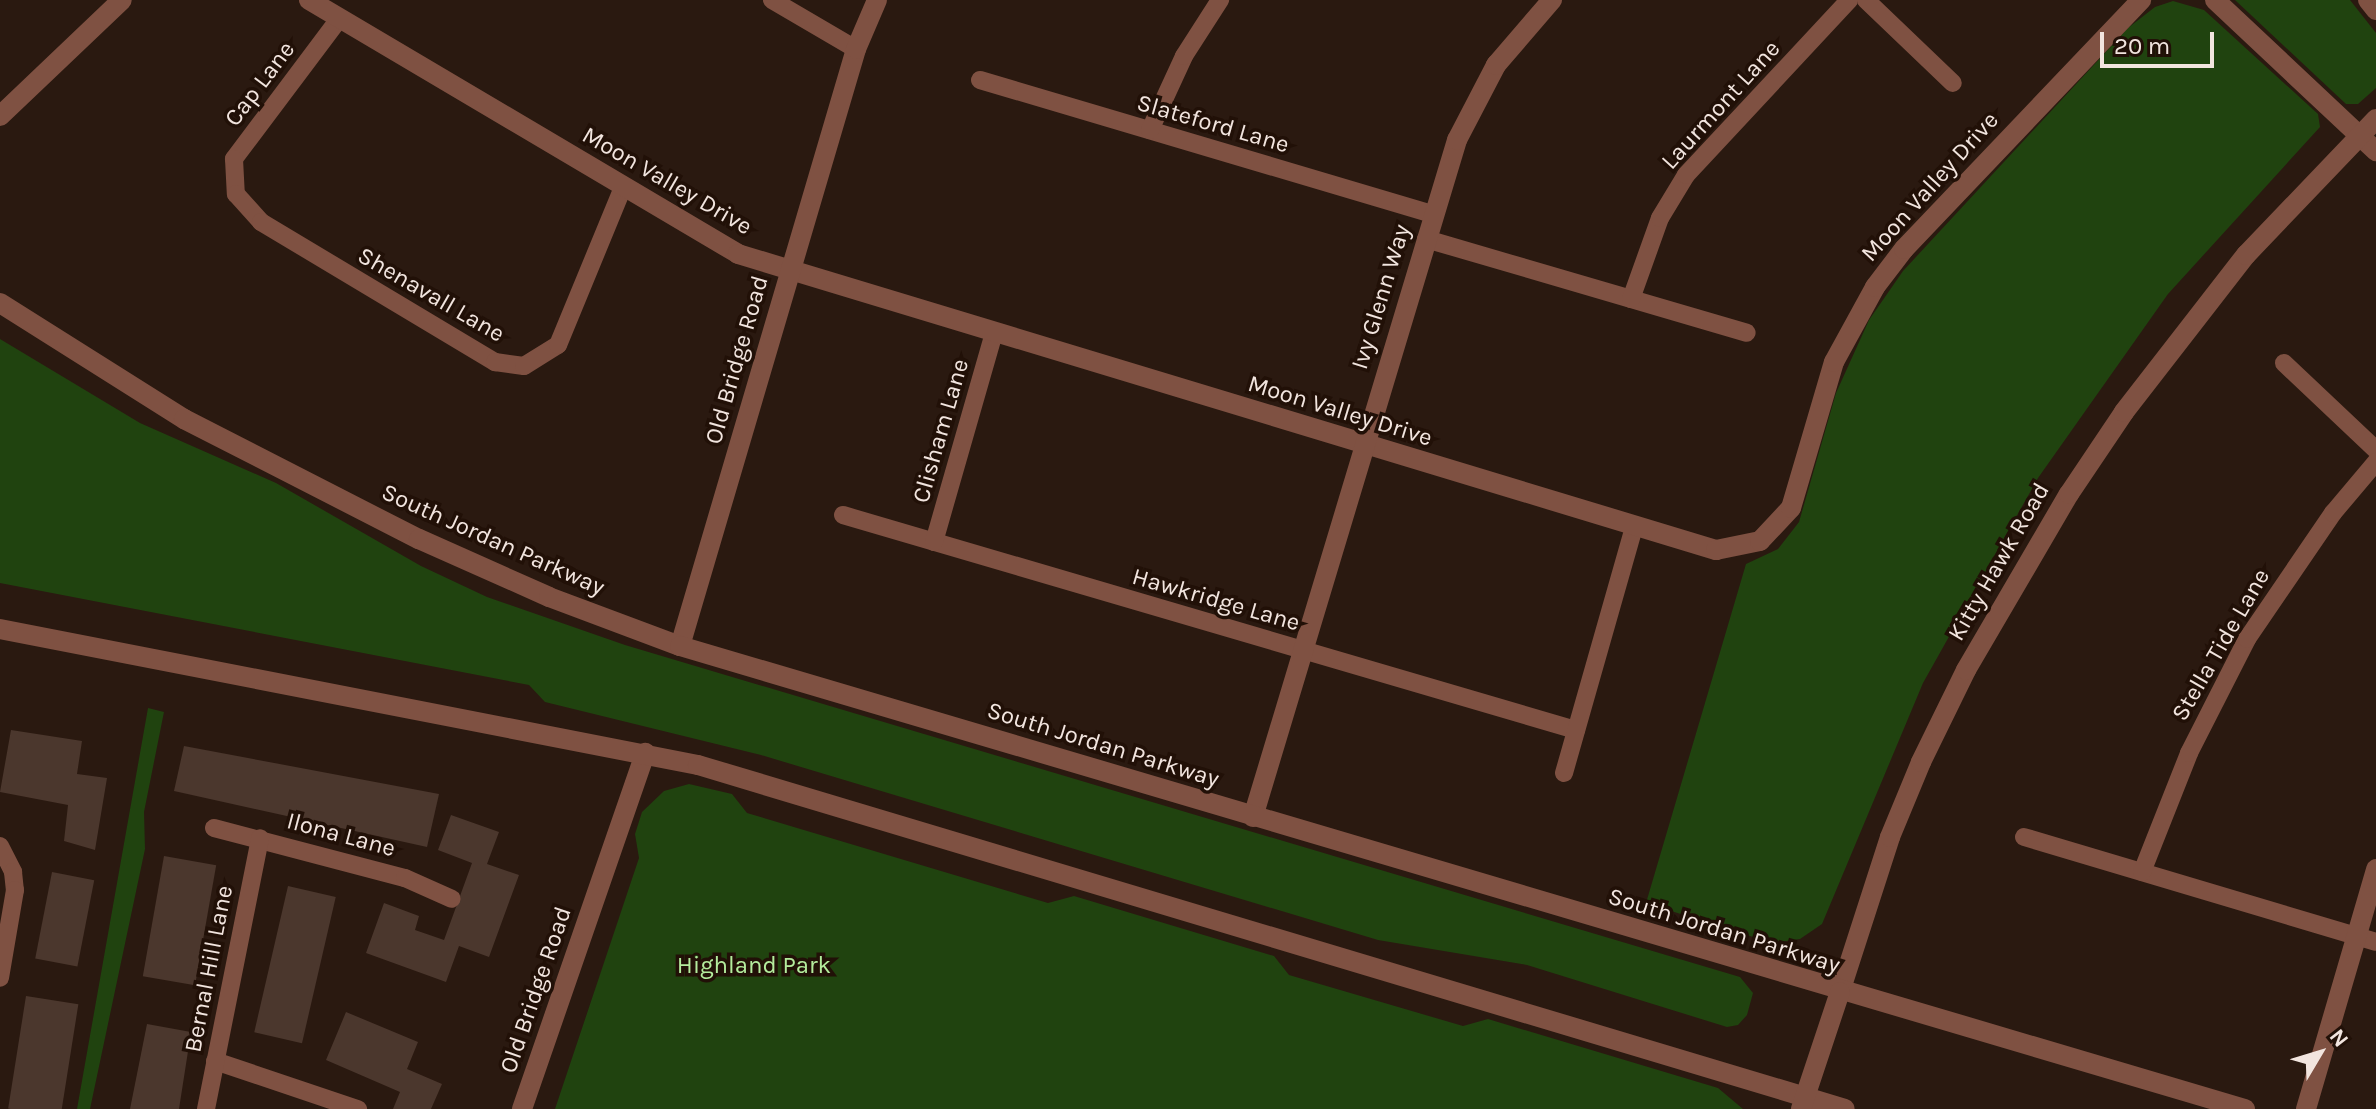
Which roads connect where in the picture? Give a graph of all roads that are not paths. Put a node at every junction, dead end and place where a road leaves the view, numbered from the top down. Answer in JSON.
{"nodes":[{"id":1,"x":122,"y":0,"type":"edge"},
{"id":2,"x":309,"y":0,"type":"edge"},
{"id":3,"x":772,"y":0,"type":"edge"},
{"id":4,"x":877,"y":0,"type":"edge"},
{"id":5,"x":1220,"y":0,"type":"edge"},
{"id":6,"x":1552,"y":0,"type":"edge"},
{"id":7,"x":1849,"y":0,"type":"edge"},
{"id":8,"x":1866,"y":0,"type":"edge"},
{"id":9,"x":2141,"y":0,"type":"edge"},
{"id":10,"x":2215,"y":0,"type":"edge"},
{"id":11,"x":2368,"y":0,"type":"edge"},
{"id":12,"x":2376,"y":10,"type":"edge"},
{"id":13,"x":339,"y":19,"type":"junction"},
{"id":14,"x":856,"y":49,"type":"junction"},
{"id":15,"x":980,"y":80,"type":"dead end"},
{"id":16,"x":1953,"y":83,"type":"dead end"},
{"id":17,"x":0,"y":116,"type":"edge"},
{"id":18,"x":2376,"y":119,"type":"edge"},
{"id":19,"x":1150,"y":130,"type":"junction"},
{"id":20,"x":2359,"y":135,"type":"junction"},
{"id":21,"x":2376,"y":151,"type":"edge"},
{"id":22,"x":232,"y":183,"type":"joint"},
{"id":23,"x":623,"y":187,"type":"junction"},
{"id":24,"x":1433,"y":214,"type":"junction"},
{"id":25,"x":1426,"y":239,"type":"junction"},
{"id":26,"x":790,"y":272,"type":"junction"},
{"id":27,"x":1631,"y":299,"type":"junction"},
{"id":28,"x":0,"y":303,"type":"edge"},
{"id":29,"x":994,"y":333,"type":"junction"},
{"id":30,"x":1747,"y":333,"type":"dead end"},
{"id":31,"x":2284,"y":363,"type":"dead end"},
{"id":32,"x":1365,"y":445,"type":"junction"},
{"id":33,"x":2376,"y":450,"type":"edge"},
{"id":34,"x":2376,"y":462,"type":"edge"},
{"id":35,"x":843,"y":515,"type":"dead end"},
{"id":36,"x":1634,"y":527,"type":"junction"},
{"id":37,"x":934,"y":542,"type":"junction"},
{"id":38,"x":0,"y":629,"type":"edge"},
{"id":39,"x":680,"y":646,"type":"junction"},
{"id":40,"x":1303,"y":650,"type":"junction"},
{"id":41,"x":1576,"y":730,"type":"junction"},
{"id":42,"x":645,"y":753,"type":"junction"},
{"id":43,"x":1564,"y":773,"type":"dead end"},
{"id":44,"x":1253,"y":817,"type":"junction"},
{"id":45,"x":214,"y":828,"type":"dead end"},
{"id":46,"x":2024,"y":837,"type":"dead end"},
{"id":47,"x":260,"y":838,"type":"junction"},
{"id":48,"x":0,"y":846,"type":"edge"},
{"id":49,"x":2376,"y":869,"type":"edge"},
{"id":50,"x":2142,"y":872,"type":"junction"},
{"id":51,"x":452,"y":899,"type":"dead end"},
{"id":52,"x":2354,"y":935,"type":"junction"},
{"id":53,"x":2376,"y":942,"type":"edge"},
{"id":54,"x":0,"y":978,"type":"edge"},
{"id":55,"x":1840,"y":992,"type":"junction"},
{"id":56,"x":215,"y":1061,"type":"junction"},
{"id":57,"x":1803,"y":1103,"type":"edge"},
{"id":58,"x":206,"y":1109,"type":"edge"},
{"id":59,"x":358,"y":1109,"type":"edge"},
{"id":60,"x":522,"y":1109,"type":"edge"},
{"id":61,"x":1845,"y":1109,"type":"edge"},
{"id":62,"x":2245,"y":1109,"type":"edge"},
{"id":63,"x":2306,"y":1109,"type":"edge"}],
"edges":[{"from":1,"to":17,"type":"street"},
{"from":2,"to":13,"type":"street","name":"Moon Valley Drive"},
{"from":3,"to":14,"type":"lane"},
{"from":4,"to":14,"type":"street","name":"Old Bridge Road"},
{"from":5,"to":19,"type":"lane"},
{"from":6,"to":24,"type":"street","name":"Ivy Glenn Way"},
{"from":7,"to":27,"type":"lane","name":"Laurmont Lane"},
{"from":8,"to":16,"type":"lane"},
{"from":9,"to":36,"type":"street","name":"Moon Valley Drive"},
{"from":10,"to":20,"type":"street"},
{"from":11,"to":12,"type":"street"},
{"from":13,"to":22,"type":"lane","name":"Cap Lane"},
{"from":13,"to":23,"type":"street","name":"Moon Valley Drive"},
{"from":14,"to":26,"type":"street","name":"Old Bridge Road"},
{"from":15,"to":19,"type":"lane","name":"Slateford Lane"},
{"from":18,"to":20,"type":"street","name":"Kitty Hawk Road"},
{"from":19,"to":24,"type":"lane","name":"Slateford Lane"},
{"from":20,"to":21,"type":"street"},
{"from":20,"to":55,"type":"street","name":"Kitty Hawk Road"},
{"from":22,"to":23,"type":"lane","name":"Shenavall Lane"},
{"from":23,"to":26,"type":"street","name":"Moon Valley Drive"},
{"from":24,"to":25,"type":"street","name":"Ivy Glenn Way"},
{"from":25,"to":27,"type":"lane"},
{"from":25,"to":32,"type":"street","name":"Ivy Glenn Way"},
{"from":26,"to":29,"type":"street","name":"Moon Valley Drive"},
{"from":26,"to":39,"type":"street","name":"Old Bridge Road"},
{"from":27,"to":30,"type":"lane"},
{"from":28,"to":39,"type":"street","name":"South Jordan Parkway"},
{"from":29,"to":32,"type":"street","name":"Moon Valley Drive"},
{"from":29,"to":37,"type":"lane","name":"Clisham Lane"},
{"from":31,"to":33,"type":"lane"},
{"from":32,"to":36,"type":"street","name":"Moon Valley Drive"},
{"from":32,"to":40,"type":"street","name":"Ivy Glenn Way"},
{"from":34,"to":50,"type":"lane","name":"Stella Tide Lane"},
{"from":35,"to":37,"type":"lane","name":"Hawkridge Lane"},
{"from":36,"to":41,"type":"lane"},
{"from":37,"to":40,"type":"lane","name":"Hawkridge Lane"},
{"from":38,"to":42,"type":"street"},
{"from":39,"to":44,"type":"street","name":"South Jordan Parkway"},
{"from":40,"to":41,"type":"lane","name":"Hawkridge Lane"},
{"from":40,"to":44,"type":"street","name":"Ivy Glenn Way"},
{"from":41,"to":43,"type":"lane"},
{"from":42,"to":57,"type":"street"},
{"from":42,"to":60,"type":"street","name":"Old Bridge Road"},
{"from":44,"to":55,"type":"street","name":"South Jordan Parkway"},
{"from":45,"to":47,"type":"lane","name":"Ilona Lane"},
{"from":46,"to":50,"type":"lane"},
{"from":47,"to":51,"type":"lane","name":"Ilona Lane"},
{"from":47,"to":56,"type":"lane","name":"Bernal Hill Lane"},
{"from":48,"to":54,"type":"lane"},
{"from":49,"to":52,"type":"street"},
{"from":50,"to":52,"type":"lane"},
{"from":52,"to":53,"type":"lane"},
{"from":52,"to":63,"type":"street"},
{"from":55,"to":57,"type":"street","name":"Kitty Hawk Road"},
{"from":55,"to":62,"type":"street","name":"South Jordan Parkway"},
{"from":56,"to":58,"type":"lane","name":"Bernal Hill Lane"},
{"from":56,"to":59,"type":"lane"},
{"from":57,"to":61,"type":"street"}]}
